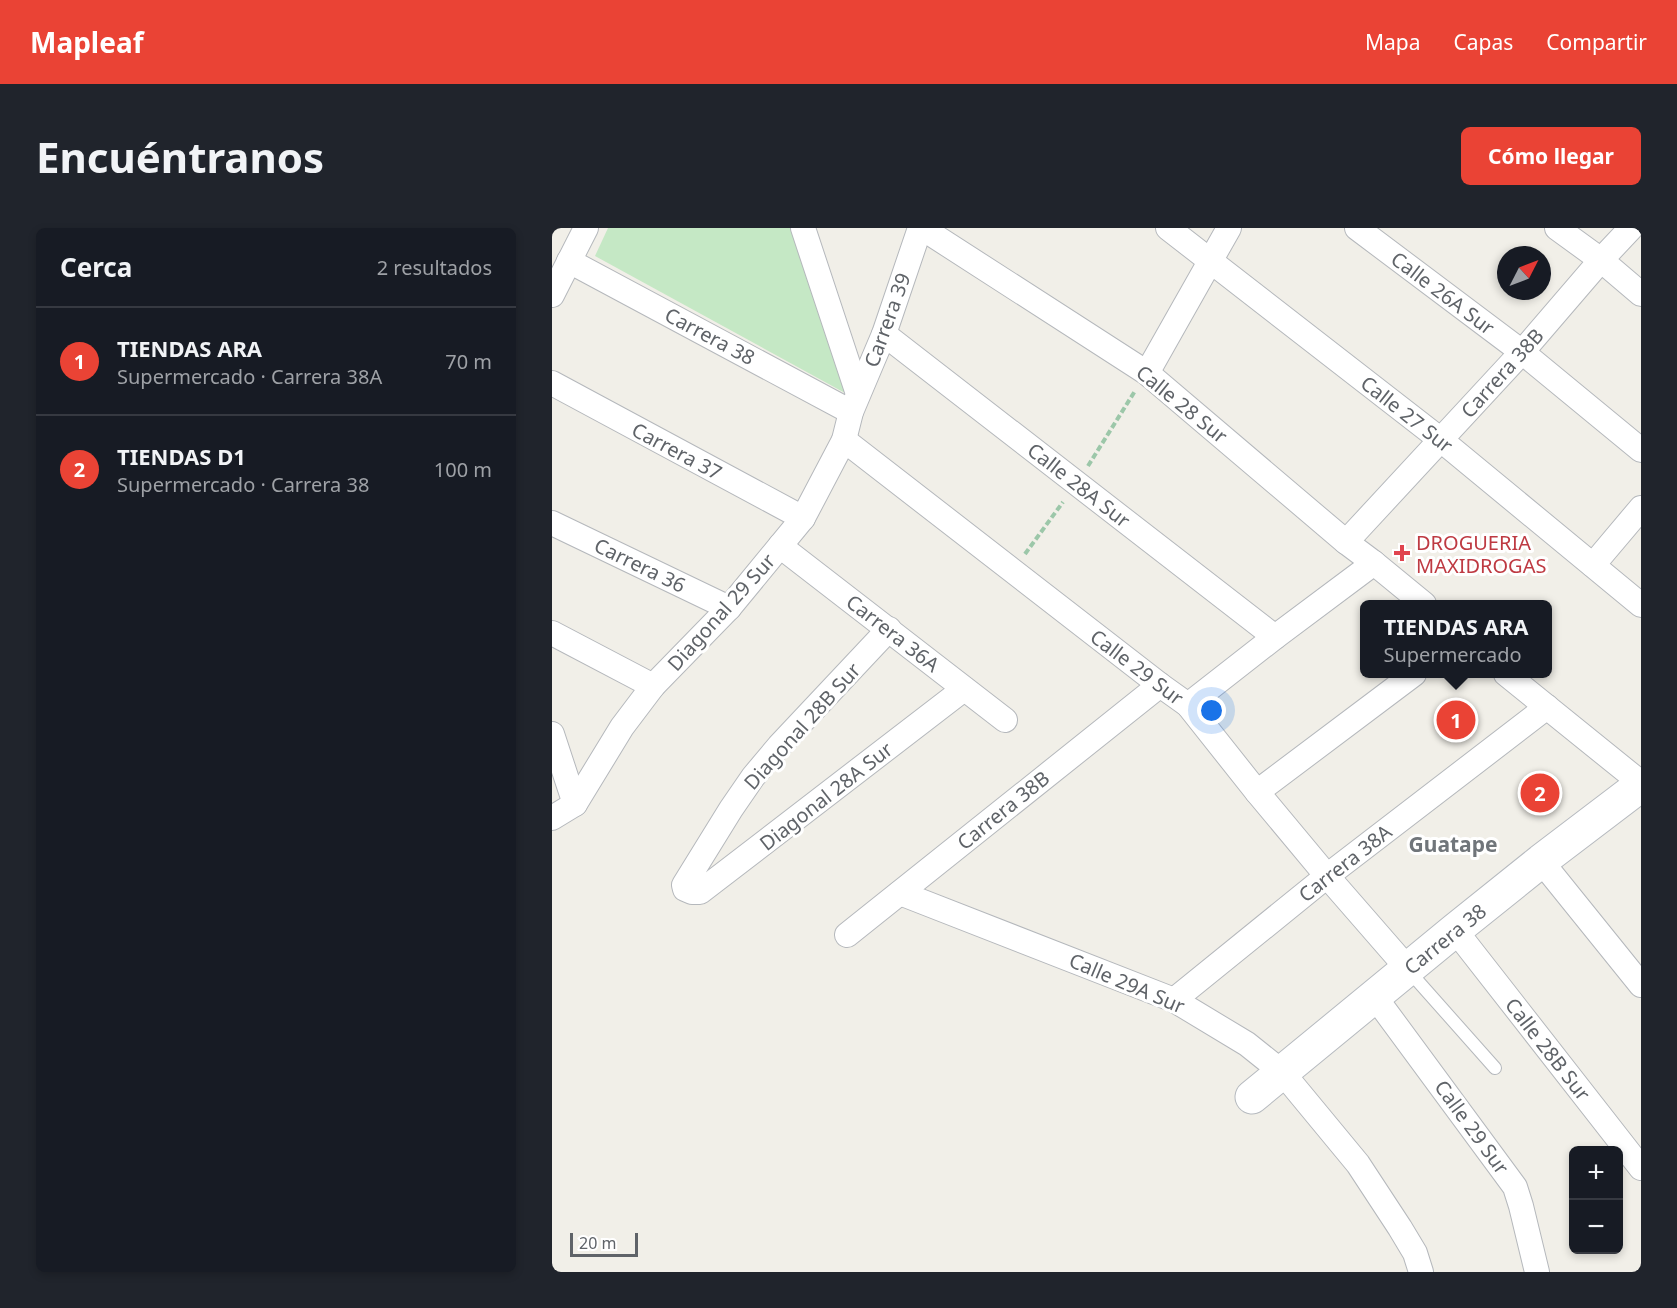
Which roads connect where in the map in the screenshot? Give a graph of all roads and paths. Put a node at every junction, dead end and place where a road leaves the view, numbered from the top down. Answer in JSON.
{"nodes":[{"id":1,"x":586,"y":228,"type":"edge"},
{"id":2,"x":803,"y":228,"type":"edge"},
{"id":3,"x":921,"y":228,"type":"edge"},
{"id":4,"x":1168,"y":228,"type":"edge"},
{"id":5,"x":1229,"y":228,"type":"edge"},
{"id":6,"x":1357,"y":228,"type":"edge"},
{"id":7,"x":1557,"y":228,"type":"edge"},
{"id":8,"x":1631,"y":228,"type":"edge"},
{"id":9,"x":1210,"y":260,"type":"junction"},
{"id":10,"x":1601,"y":260,"type":"junction"},
{"id":11,"x":569,"y":261,"type":"junction"},
{"id":12,"x":1641,"y":294,"type":"edge"},
{"id":13,"x":552,"y":295,"type":"edge"},
{"id":14,"x":884,"y":334,"type":"junction"},
{"id":15,"x":1522,"y":352,"type":"junction"},
{"id":16,"x":1147,"y":373,"type":"junction"},
{"id":17,"x":552,"y":383,"type":"edge"},
{"id":18,"x":855,"y":403,"type":"junction"},
{"id":19,"x":844,"y":440,"type":"junction"},
{"id":20,"x":1441,"y":440,"type":"junction"},
{"id":21,"x":1641,"y":450,"type":"edge"},
{"id":22,"x":1641,"y":508,"type":"edge"},
{"id":23,"x":803,"y":518,"type":"junction"},
{"id":24,"x":552,"y":523,"type":"edge"},
{"id":25,"x":1346,"y":543,"type":"junction"},
{"id":26,"x":780,"y":546,"type":"junction"},
{"id":27,"x":1374,"y":563,"type":"junction"},
{"id":28,"x":1593,"y":565,"type":"junction"},
{"id":29,"x":1419,"y":600,"type":"edge"},
{"id":30,"x":1641,"y":605,"type":"edge"},
{"id":31,"x":729,"y":608,"type":"junction"},
{"id":32,"x":889,"y":629,"type":"junction"},
{"id":33,"x":552,"y":633,"type":"edge"},
{"id":34,"x":1275,"y":637,"type":"junction"},
{"id":35,"x":1409,"y":678,"type":"edge"},
{"id":36,"x":1511,"y":678,"type":"edge"},
{"id":37,"x":1160,"y":685,"type":"junction"},
{"id":38,"x":653,"y":686,"type":"junction"},
{"id":39,"x":964,"y":689,"type":"junction"},
{"id":40,"x":1188,"y":705,"type":"junction"},
{"id":41,"x":1547,"y":707,"type":"junction"},
{"id":42,"x":1005,"y":720,"type":"dead end"},
{"id":43,"x":552,"y":734,"type":"edge"},
{"id":44,"x":1641,"y":784,"type":"edge"},
{"id":45,"x":1257,"y":792,"type":"junction"},
{"id":46,"x":575,"y":804,"type":"junction"},
{"id":47,"x":552,"y":818,"type":"edge"},
{"id":48,"x":1541,"y":861,"type":"junction"},
{"id":49,"x":1327,"y":876,"type":"junction"},
{"id":50,"x":685,"y":889,"type":"joint"},
{"id":51,"x":900,"y":893,"type":"junction"},
{"id":52,"x":1455,"y":930,"type":"junction"},
{"id":53,"x":847,"y":935,"type":"dead end"},
{"id":54,"x":1408,"y":969,"type":"junction"},
{"id":55,"x":1641,"y":985,"type":"edge"},
{"id":56,"x":1375,"y":997,"type":"junction"},
{"id":57,"x":1174,"y":1000,"type":"junction"},
{"id":58,"x":1495,"y":1068,"type":"dead end"},
{"id":59,"x":1282,"y":1072,"type":"junction"},
{"id":60,"x":1252,"y":1097,"type":"dead end"},
{"id":61,"x":1641,"y":1168,"type":"edge"},
{"id":62,"x":1421,"y":1272,"type":"edge"},
{"id":63,"x":1537,"y":1272,"type":"edge"}],
"edges":[{"from":1,"to":11,"type":"street"},
{"from":2,"to":18,"type":"street"},
{"from":3,"to":14,"type":"street","name":"Carrera 39"},
{"from":3,"to":16,"type":"street","name":"Calle 28 Sur"},
{"from":4,"to":9,"type":"street","name":"Calle 27 Sur"},
{"from":5,"to":9,"type":"street"},
{"from":6,"to":15,"type":"street","name":"Calle 26A Sur"},
{"from":7,"to":10,"type":"street"},
{"from":8,"to":10,"type":"street","name":"Carrera 38B"},
{"from":9,"to":16,"type":"street"},
{"from":9,"to":20,"type":"street","name":"Calle 27 Sur"},
{"from":10,"to":12,"type":"street"},
{"from":10,"to":15,"type":"street","name":"Carrera 38B"},
{"from":11,"to":13,"type":"street"},
{"from":11,"to":18,"type":"street","name":"Carrera 38"},
{"from":14,"to":18,"type":"street","name":"Carrera 39"},
{"from":14,"to":34,"type":"street","name":"Calle 28A Sur"},
{"from":15,"to":20,"type":"street","name":"Carrera 38B"},
{"from":15,"to":21,"type":"street","name":"Calle 26A Sur"},
{"from":16,"to":25,"type":"street","name":"Calle 28 Sur"},
{"from":17,"to":23,"type":"street","name":"Carrera 37"},
{"from":18,"to":19,"type":"street","name":"Diagonal 29 Sur"},
{"from":19,"to":23,"type":"street","name":"Diagonal 29 Sur"},
{"from":19,"to":37,"type":"street","name":"Calle 29 Sur"},
{"from":20,"to":25,"type":"street","name":"Carrera 38B"},
{"from":20,"to":28,"type":"street","name":"Calle 27 Sur"},
{"from":22,"to":28,"type":"street"},
{"from":23,"to":26,"type":"street","name":"Diagonal 29 Sur"},
{"from":24,"to":31,"type":"street","name":"Carrera 36"},
{"from":25,"to":27,"type":"street","name":"Calle 28 Sur"},
{"from":26,"to":31,"type":"street","name":"Diagonal 29 Sur"},
{"from":26,"to":32,"type":"street","name":"Carrera 36A"},
{"from":27,"to":29,"type":"street","name":"Calle 28 Sur"},
{"from":27,"to":34,"type":"street"},
{"from":28,"to":30,"type":"street","name":"Calle 27 Sur"},
{"from":31,"to":38,"type":"street","name":"Diagonal 29 Sur"},
{"from":32,"to":39,"type":"street","name":"Carrera 36A"},
{"from":32,"to":50,"type":"street","name":"Diagonal 28B Sur"},
{"from":33,"to":38,"type":"street"},
{"from":34,"to":40,"type":"street"},
{"from":35,"to":45,"type":"street"},
{"from":36,"to":41,"type":"street"},
{"from":37,"to":40,"type":"street","name":"Calle 29 Sur"},
{"from":37,"to":51,"type":"street","name":"Carrera 38B"},
{"from":38,"to":46,"type":"street","name":"Diagonal 29 Sur"},
{"from":39,"to":42,"type":"street","name":"Carrera 36A"},
{"from":39,"to":50,"type":"street","name":"Diagonal 28A Sur"},
{"from":40,"to":45,"type":"street","name":"Calle 29 Sur"},
{"from":41,"to":44,"type":"street"},
{"from":41,"to":49,"type":"street","name":"Carrera 38A"},
{"from":43,"to":46,"type":"street"},
{"from":44,"to":48,"type":"street","name":"Carrera 38"},
{"from":45,"to":49,"type":"street","name":"Calle 29 Sur"},
{"from":46,"to":47,"type":"street"},
{"from":48,"to":52,"type":"street","name":"Carrera 38"},
{"from":48,"to":55,"type":"street"},
{"from":49,"to":54,"type":"street","name":"Calle 29 Sur"},
{"from":49,"to":57,"type":"street","name":"Carrera 38A"},
{"from":51,"to":53,"type":"street","name":"Carrera 38B"},
{"from":51,"to":57,"type":"street","name":"Calle 29A Sur"},
{"from":52,"to":54,"type":"street","name":"Carrera 38"},
{"from":52,"to":61,"type":"street","name":"Calle 28B Sur"},
{"from":54,"to":56,"type":"street","name":"Carrera 38"},
{"from":54,"to":58,"type":"lane"},
{"from":56,"to":59,"type":"street","name":"Carrera 38"},
{"from":56,"to":63,"type":"street","name":"Calle 29 Sur"},
{"from":57,"to":59,"type":"street","name":"Calle 29A Sur"},
{"from":59,"to":60,"type":"street","name":"Carrera 38"},
{"from":59,"to":62,"type":"street","name":"Calle 29A Sur"}]}
